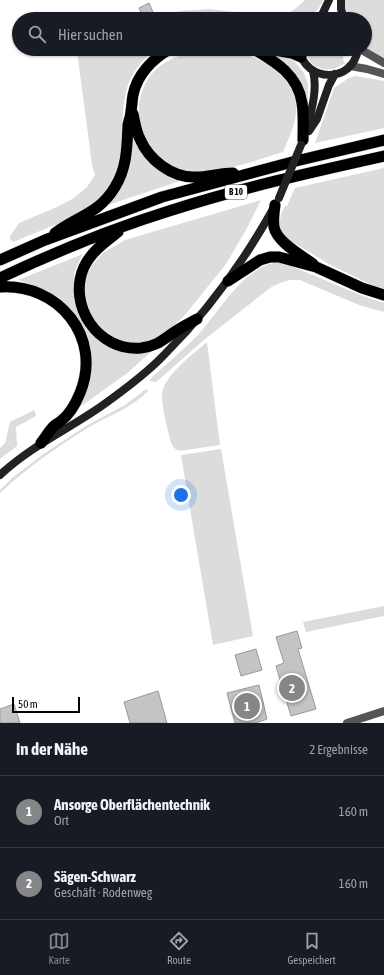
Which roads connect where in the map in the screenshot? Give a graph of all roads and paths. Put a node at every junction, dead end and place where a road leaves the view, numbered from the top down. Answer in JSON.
{"nodes":[{"id":1,"x":329,"y":0,"type":"edge"},
{"id":2,"x":341,"y":0,"type":"edge"},
{"id":3,"x":322,"y":12,"type":"edge"},
{"id":4,"x":342,"y":12,"type":"edge"},
{"id":5,"x":160,"y":56,"type":"edge"},
{"id":6,"x":266,"y":56,"type":"edge"},
{"id":7,"x":302,"y":56,"type":"edge"},
{"id":8,"x":356,"y":56,"type":"edge"},
{"id":9,"x":372,"y":56,"type":"edge"},
{"id":10,"x":384,"y":63,"type":"edge"},
{"id":11,"x":350,"y":66,"type":"junction"},
{"id":12,"x":313,"y":71,"type":"junction"},
{"id":13,"x":335,"y":74,"type":"junction"},
{"id":14,"x":384,"y":74,"type":"edge"},
{"id":15,"x":132,"y":109,"type":"junction"},
{"id":16,"x":384,"y":140,"type":"edge"},
{"id":17,"x":302,"y":142,"type":"junction"},
{"id":18,"x":384,"y":156,"type":"edge"},
{"id":19,"x":350,"y":164,"type":"junction"},
{"id":20,"x":384,"y":164,"type":"edge"},
{"id":21,"x":256,"y":171,"type":"junction"},
{"id":22,"x":277,"y":202,"type":"junction"},
{"id":23,"x":124,"y":226,"type":"junction"},
{"id":24,"x":45,"y":240,"type":"junction"},
{"id":25,"x":0,"y":260,"type":"edge"},
{"id":26,"x":316,"y":267,"type":"junction"},
{"id":27,"x":0,"y":278,"type":"edge"},
{"id":28,"x":228,"y":281,"type":"junction"},
{"id":29,"x":0,"y":287,"type":"edge"},
{"id":30,"x":384,"y":295,"type":"edge"},
{"id":31,"x":197,"y":319,"type":"junction"},
{"id":32,"x":41,"y":443,"type":"junction"},
{"id":33,"x":0,"y":475,"type":"edge"},
{"id":34,"x":384,"y":711,"type":"edge"},
{"id":35,"x":348,"y":723,"type":"edge"}],
"edges":[{"from":1,"to":3,"type":"main road"},
{"from":2,"to":4,"type":"main road"},
{"from":5,"to":15,"type":"highway"},
{"from":6,"to":17,"type":"highway"},
{"from":7,"to":12,"type":"main road"},
{"from":8,"to":11,"type":"main road"},
{"from":9,"to":10,"type":"street"},
{"from":11,"to":13,"type":"main road"},
{"from":11,"to":14,"type":"street"},
{"from":12,"to":13,"type":"main road"},
{"from":12,"to":17,"type":"main road"},
{"from":13,"to":17,"type":"main road"},
{"from":15,"to":21,"type":"highway"},
{"from":15,"to":24,"type":"highway"},
{"from":16,"to":21,"type":"highway","number":"B 10"},
{"from":17,"to":22,"type":"main road","bridge":true},
{"from":18,"to":19,"type":"highway","number":"B 10"},
{"from":19,"to":20,"type":"highway"},
{"from":19,"to":23,"type":"highway","number":"B 10"},
{"from":21,"to":24,"type":"highway","number":"B 10"},
{"from":22,"to":26,"type":"highway"},
{"from":22,"to":28,"type":"main road"},
{"from":23,"to":27,"type":"highway","number":"B 10"},
{"from":23,"to":31,"type":"highway"},
{"from":24,"to":25,"type":"highway","number":"B 10"},
{"from":26,"to":28,"type":"highway"},
{"from":26,"to":30,"type":"highway"},
{"from":28,"to":31,"type":"main road"},
{"from":29,"to":32,"type":"highway"},
{"from":31,"to":32,"type":"main road"},
{"from":32,"to":33,"type":"main road"},
{"from":34,"to":35,"type":"street"}]}
